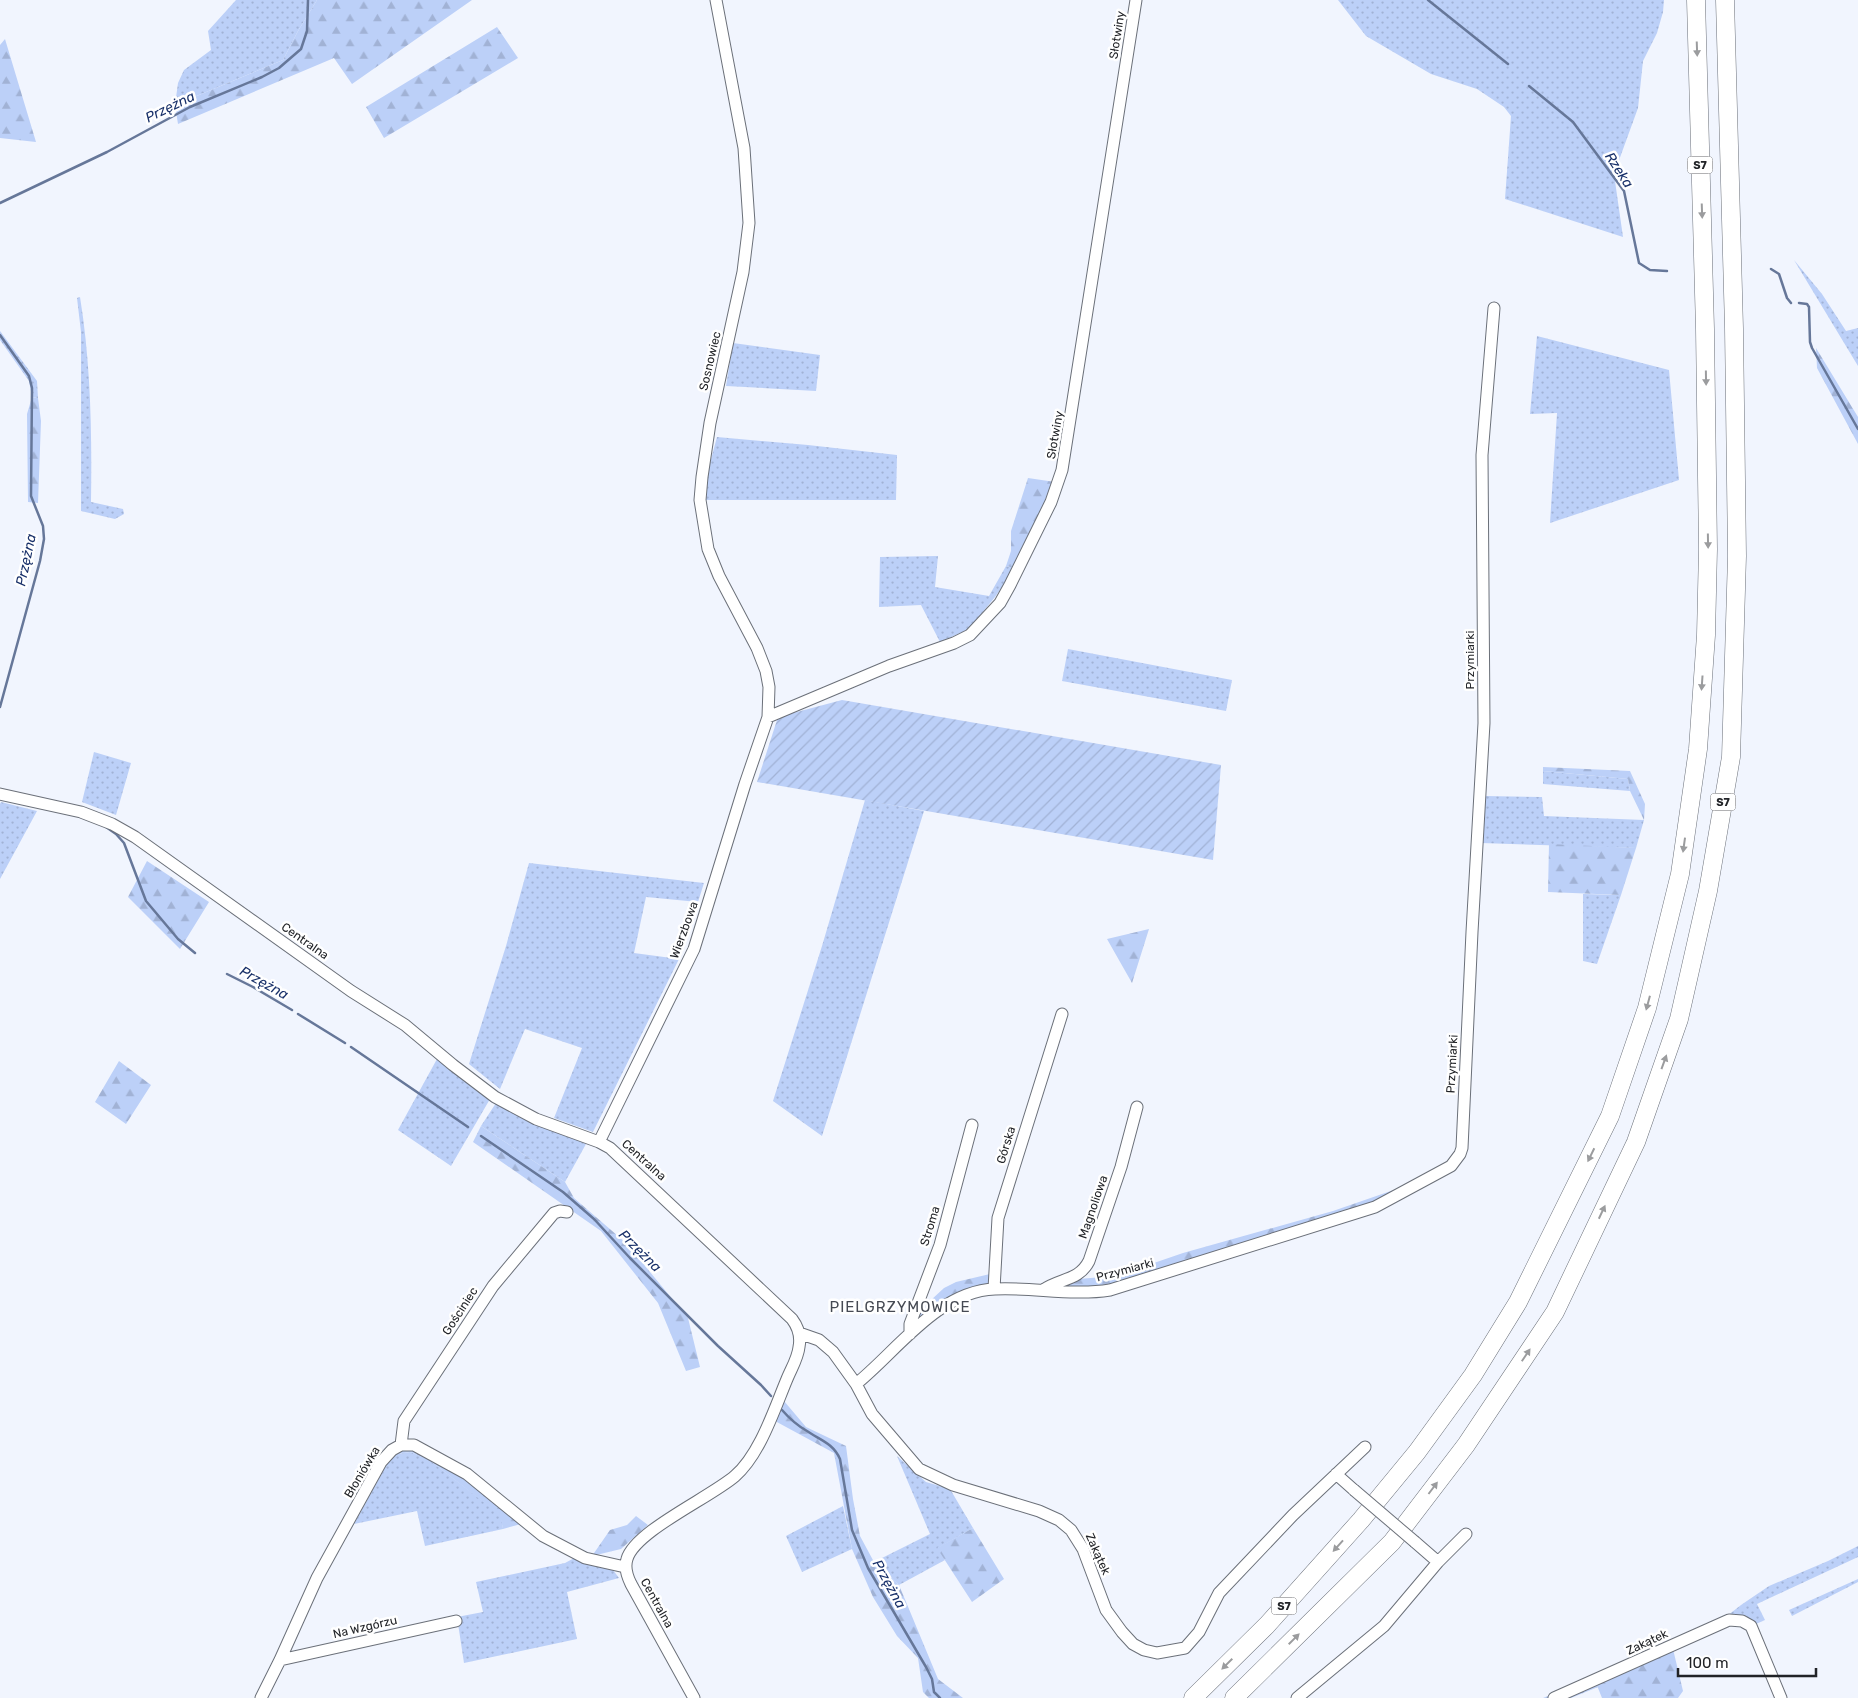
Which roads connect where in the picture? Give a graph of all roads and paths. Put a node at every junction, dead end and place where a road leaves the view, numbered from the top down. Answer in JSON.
{"nodes":[{"id":1,"x":716,"y":0,"type":"edge"},
{"id":2,"x":1136,"y":0,"type":"edge"},
{"id":3,"x":1696,"y":0,"type":"edge"},
{"id":4,"x":1725,"y":0,"type":"edge"},
{"id":5,"x":1494,"y":308,"type":"dead end"},
{"id":6,"x":768,"y":717,"type":"junction"},
{"id":7,"x":0,"y":794,"type":"edge"},
{"id":8,"x":1062,"y":1014,"type":"dead end"},
{"id":9,"x":1137,"y":1107,"type":"dead end"},
{"id":10,"x":972,"y":1125,"type":"dead end"},
{"id":11,"x":599,"y":1142,"type":"junction"},
{"id":12,"x":567,"y":1212,"type":"dead end"},
{"id":13,"x":994,"y":1288,"type":"junction"},
{"id":14,"x":1042,"y":1290,"type":"junction"},
{"id":15,"x":799,"y":1333,"type":"junction"},
{"id":16,"x":910,"y":1334,"type":"junction"},
{"id":17,"x":856,"y":1384,"type":"junction"},
{"id":18,"x":401,"y":1445,"type":"junction"},
{"id":19,"x":1365,"y":1447,"type":"dead end"},
{"id":20,"x":1336,"y":1474,"type":"junction"},
{"id":21,"x":1466,"y":1534,"type":"dead end"},
{"id":22,"x":1438,"y":1562,"type":"junction"},
{"id":23,"x":626,"y":1567,"type":"junction"},
{"id":24,"x":456,"y":1621,"type":"dead end"},
{"id":25,"x":280,"y":1660,"type":"junction"},
{"id":26,"x":261,"y":1698,"type":"edge"},
{"id":27,"x":694,"y":1698,"type":"edge"},
{"id":28,"x":1193,"y":1698,"type":"edge"},
{"id":29,"x":1234,"y":1698,"type":"edge"},
{"id":30,"x":1297,"y":1698,"type":"edge"},
{"id":31,"x":1554,"y":1698,"type":"edge"},
{"id":32,"x":1781,"y":1698,"type":"edge"}],
"edges":[{"from":1,"to":6,"type":"street","name":"Sosnowiec"},
{"from":2,"to":6,"type":"street","name":"Słotwiny"},
{"from":3,"to":28,"type":"highway","number":"S7","one_way":true},
{"from":29,"to":4,"type":"highway","number":"S7","one_way":true},
{"from":5,"to":14,"type":"street","name":"Przymiarki"},
{"from":6,"to":11,"type":"street","name":"Wierzbowa"},
{"from":7,"to":11,"type":"street","name":"Centralna"},
{"from":8,"to":13,"type":"street","name":"Górska"},
{"from":9,"to":14,"type":"street","name":"Magnoliowa"},
{"from":10,"to":16,"type":"street","name":"Stroma"},
{"from":11,"to":15,"type":"street","name":"Centralna"},
{"from":12,"to":18,"type":"street","name":"Gościniec"},
{"from":13,"to":14,"type":"street","name":"Przymiarki"},
{"from":13,"to":16,"type":"street","name":"Przymiarki"},
{"from":15,"to":17,"type":"street","name":"Zakątek"},
{"from":15,"to":23,"type":"street"},
{"from":16,"to":17,"type":"street","name":"Przymiarki"},
{"from":17,"to":20,"type":"street","name":"Zakątek"},
{"from":18,"to":23,"type":"street"},
{"from":18,"to":25,"type":"street","name":"Błoniówka"},
{"from":19,"to":20,"type":"street","name":"Zakątek"},
{"from":20,"to":22,"type":"street","bridge":true},
{"from":21,"to":22,"type":"street"},
{"from":22,"to":30,"type":"street"},
{"from":23,"to":27,"type":"street","name":"Centralna"},
{"from":24,"to":25,"type":"street","name":"Na Wzgórzu"},
{"from":25,"to":26,"type":"street","name":"Błoniówka"},
{"from":31,"to":32,"type":"street","name":"Zakątek"}]}
